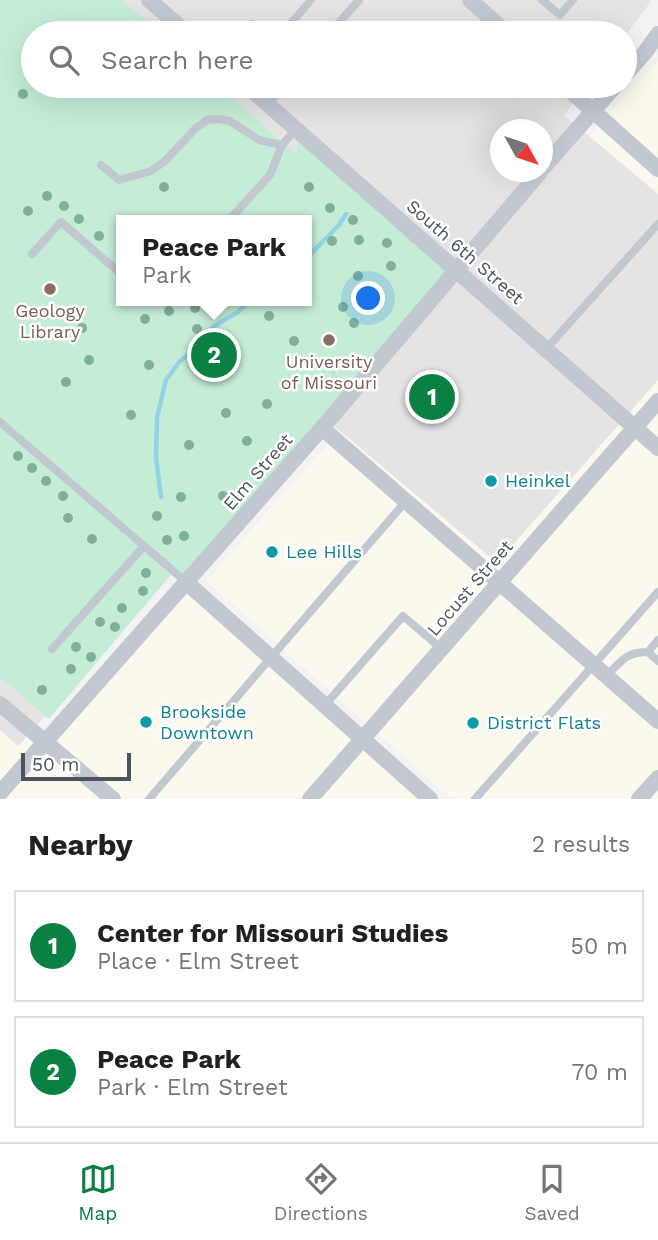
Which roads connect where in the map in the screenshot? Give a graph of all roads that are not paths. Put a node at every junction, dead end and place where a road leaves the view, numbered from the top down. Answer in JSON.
{"nodes":[{"id":1,"x":149,"y":0,"type":"edge"},
{"id":2,"x":311,"y":0,"type":"edge"},
{"id":3,"x":359,"y":0,"type":"edge"},
{"id":4,"x":470,"y":0,"type":"edge"},
{"id":5,"x":542,"y":0,"type":"edge"},
{"id":6,"x":573,"y":0,"type":"edge"},
{"id":7,"x":173,"y":21,"type":"edge"},
{"id":8,"x":293,"y":21,"type":"edge"},
{"id":9,"x":341,"y":21,"type":"edge"},
{"id":10,"x":494,"y":21,"type":"edge"},
{"id":11,"x":658,"y":34,"type":"edge"},
{"id":12,"x":637,"y":61,"type":"edge"},
{"id":13,"x":261,"y":98,"type":"edge"},
{"id":14,"x":273,"y":98,"type":"edge"},
{"id":15,"x":578,"y":98,"type":"edge"},
{"id":16,"x":604,"y":98,"type":"edge"},
{"id":17,"x":268,"y":104,"type":"junction"},
{"id":18,"x":592,"y":110,"type":"junction"},
{"id":19,"x":296,"y":129,"type":"junction"},
{"id":20,"x":282,"y":145,"type":"junction"},
{"id":21,"x":553,"y":156,"type":"edge"},
{"id":22,"x":102,"y":165,"type":"dead end"},
{"id":23,"x":658,"y":169,"type":"edge"},
{"id":24,"x":531,"y":182,"type":"edge"},
{"id":25,"x":234,"y":215,"type":"edge"},
{"id":26,"x":658,"y":224,"type":"edge"},
{"id":27,"x":32,"y":254,"type":"dead end"},
{"id":28,"x":116,"y":270,"type":"edge"},
{"id":29,"x":457,"y":271,"type":"junction"},
{"id":30,"x":546,"y":349,"type":"junction"},
{"id":31,"x":658,"y":401,"type":"edge"},
{"id":32,"x":0,"y":422,"type":"edge"},
{"id":33,"x":635,"y":427,"type":"junction"},
{"id":34,"x":322,"y":428,"type":"junction"},
{"id":35,"x":658,"y":448,"type":"edge"},
{"id":36,"x":406,"y":501,"type":"junction"},
{"id":37,"x":144,"y":546,"type":"junction"},
{"id":38,"x":186,"y":582,"type":"junction"},
{"id":39,"x":500,"y":582,"type":"junction"},
{"id":40,"x":658,"y":592,"type":"edge"},
{"id":41,"x":658,"y":640,"type":"edge"},
{"id":42,"x":52,"y":649,"type":"dead end"},
{"id":43,"x":442,"y":649,"type":"junction"},
{"id":44,"x":648,"y":652,"type":"junction"},
{"id":45,"x":271,"y":658,"type":"junction"},
{"id":46,"x":658,"y":661,"type":"edge"},
{"id":47,"x":594,"y":665,"type":"junction"},
{"id":48,"x":607,"y":676,"type":"junction"},
{"id":49,"x":0,"y":704,"type":"edge"},
{"id":50,"x":325,"y":705,"type":"junction"},
{"id":51,"x":658,"y":721,"type":"edge"},
{"id":52,"x":364,"y":740,"type":"junction"},
{"id":53,"x":46,"y":742,"type":"junction"},
{"id":54,"x":658,"y":778,"type":"edge"},
{"id":55,"x":0,"y":793,"type":"edge"},
{"id":56,"x":113,"y":799,"type":"edge"},
{"id":57,"x":149,"y":799,"type":"edge"},
{"id":58,"x":310,"y":799,"type":"edge"},
{"id":59,"x":430,"y":799,"type":"edge"},
{"id":60,"x":475,"y":799,"type":"edge"},
{"id":61,"x":639,"y":799,"type":"edge"}],
"edges":[{"from":1,"to":7,"type":"street"},
{"from":2,"to":8,"type":"lane"},
{"from":3,"to":9,"type":"lane"},
{"from":4,"to":10,"type":"street"},
{"from":5,"to":6,"type":"lane"},
{"from":11,"to":12,"type":"street"},
{"from":13,"to":17,"type":"street","name":"South 6th Street"},
{"from":14,"to":17,"type":"lane"},
{"from":15,"to":18,"type":"street"},
{"from":16,"to":18,"type":"street","name":"Elm Street"},
{"from":17,"to":19,"type":"street","name":"South 6th Street"},
{"from":18,"to":21,"type":"street","name":"Elm Street"},
{"from":18,"to":23,"type":"street"},
{"from":19,"to":20,"type":"lane"},
{"from":19,"to":29,"type":"street","name":"South 6th Street"},
{"from":20,"to":22,"type":"lane"},
{"from":20,"to":25,"type":"lane"},
{"from":24,"to":29,"type":"street","name":"Elm Street"},
{"from":26,"to":30,"type":"lane"},
{"from":27,"to":28,"type":"lane"},
{"from":29,"to":30,"type":"street","name":"South 6th Street"},
{"from":29,"to":34,"type":"street","name":"Elm Street"},
{"from":30,"to":33,"type":"street","name":"South 6th Street"},
{"from":31,"to":33,"type":"street","name":"Locust Street"},
{"from":32,"to":37,"type":"lane"},
{"from":33,"to":35,"type":"street","name":"South 6th Street"},
{"from":33,"to":39,"type":"street","name":"Locust Street"},
{"from":34,"to":36,"type":"street"},
{"from":34,"to":38,"type":"street","name":"Elm Street"},
{"from":36,"to":39,"type":"street"},
{"from":36,"to":45,"type":"lane"},
{"from":37,"to":38,"type":"lane"},
{"from":37,"to":42,"type":"lane"},
{"from":38,"to":45,"type":"street"},
{"from":38,"to":53,"type":"street","name":"Elm Street"},
{"from":39,"to":43,"type":"street","name":"Locust Street"},
{"from":39,"to":47,"type":"street"},
{"from":40,"to":47,"type":"lane"},
{"from":41,"to":44,"type":"lane"},
{"from":43,"to":50,"type":"lane"},
{"from":43,"to":52,"type":"street","name":"Locust Street"},
{"from":44,"to":46,"type":"lane"},
{"from":44,"to":48,"type":"lane"},
{"from":45,"to":50,"type":"street"},
{"from":45,"to":57,"type":"lane"},
{"from":47,"to":48,"type":"street"},
{"from":47,"to":60,"type":"lane"},
{"from":48,"to":51,"type":"street"},
{"from":49,"to":53,"type":"street"},
{"from":50,"to":52,"type":"street"},
{"from":52,"to":58,"type":"street","name":"Locust Street"},
{"from":52,"to":59,"type":"street"},
{"from":53,"to":55,"type":"street","name":"Elm Street"},
{"from":53,"to":56,"type":"street"},
{"from":54,"to":61,"type":"street"}]}
